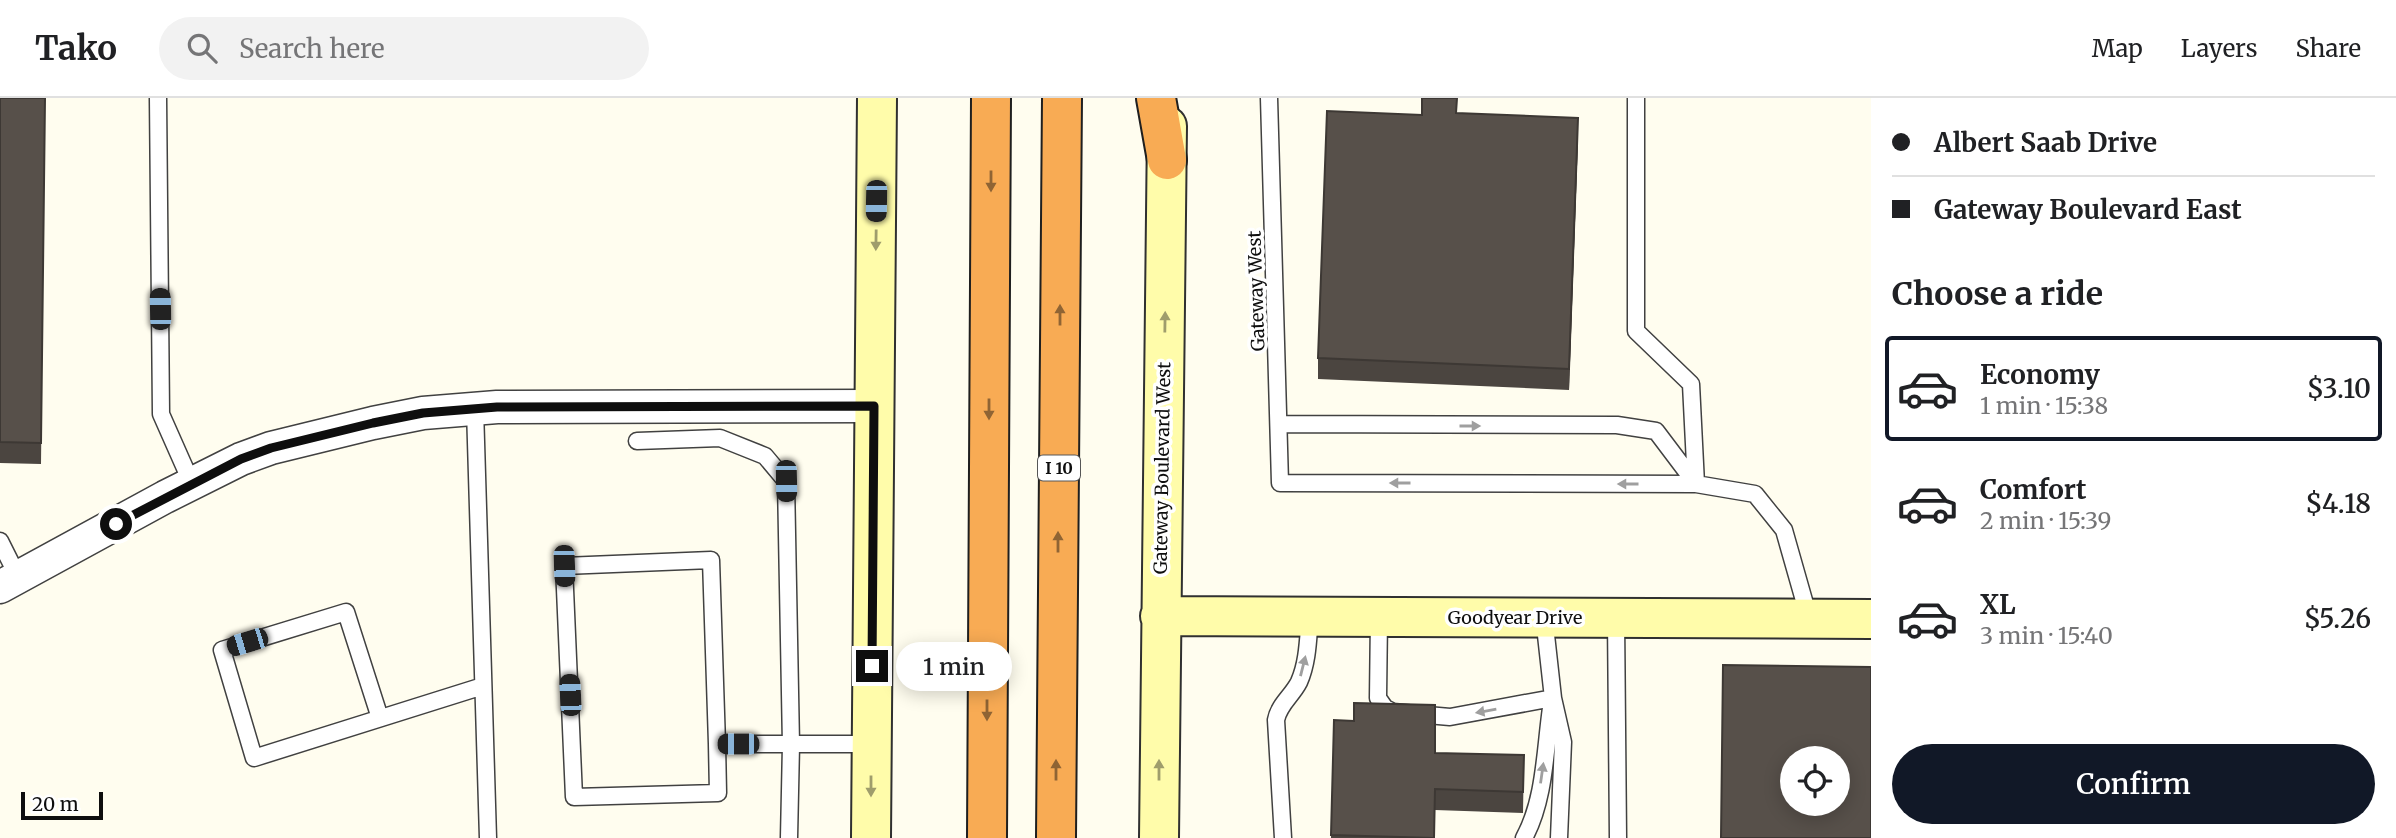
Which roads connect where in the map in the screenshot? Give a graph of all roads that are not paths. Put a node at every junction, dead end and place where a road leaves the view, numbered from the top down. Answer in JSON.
{"nodes":[{"id":1,"x":158,"y":98,"type":"edge"},
{"id":2,"x":877,"y":98,"type":"edge"},
{"id":3,"x":1062,"y":98,"type":"edge"},
{"id":4,"x":1156,"y":98,"type":"edge"},
{"id":5,"x":1168,"y":98,"type":"edge"},
{"id":6,"x":1269,"y":98,"type":"edge"},
{"id":7,"x":1636,"y":98,"type":"edge"},
{"id":8,"x":990,"y":103,"type":"edge"},
{"id":9,"x":1167,"y":160,"type":"junction"},
{"id":10,"x":874,"y":406,"type":"junction"},
{"id":11,"x":475,"y":409,"type":"junction"},
{"id":12,"x":1279,"y":424,"type":"junction"},
{"id":13,"x":637,"y":441,"type":"dead end"},
{"id":14,"x":192,"y":484,"type":"junction"},
{"id":15,"x":1696,"y":484,"type":"junction"},
{"id":16,"x":0,"y":541,"type":"edge"},
{"id":17,"x":9,"y":582,"type":"edge"},
{"id":18,"x":1160,"y":615,"type":"junction"},
{"id":19,"x":1310,"y":616,"type":"junction"},
{"id":20,"x":1379,"y":617,"type":"junction"},
{"id":21,"x":1544,"y":617,"type":"junction"},
{"id":22,"x":1616,"y":618,"type":"junction"},
{"id":23,"x":1810,"y":618,"type":"junction"},
{"id":24,"x":1871,"y":619,"type":"edge"},
{"id":25,"x":483,"y":686,"type":"junction"},
{"id":26,"x":1553,"y":698,"type":"junction"},
{"id":27,"x":380,"y":718,"type":"junction"},
{"id":28,"x":717,"y":744,"type":"junction"},
{"id":29,"x":872,"y":744,"type":"junction"},
{"id":30,"x":791,"y":745,"type":"junction"},
{"id":31,"x":488,"y":838,"type":"edge"},
{"id":32,"x":789,"y":838,"type":"edge"},
{"id":33,"x":871,"y":838,"type":"edge"},
{"id":34,"x":987,"y":838,"type":"edge"},
{"id":35,"x":1056,"y":838,"type":"edge"},
{"id":36,"x":1158,"y":838,"type":"edge"},
{"id":37,"x":1283,"y":838,"type":"edge"},
{"id":38,"x":1524,"y":838,"type":"edge"},
{"id":39,"x":1559,"y":838,"type":"edge"},
{"id":40,"x":1618,"y":838,"type":"edge"}],
"edges":[{"from":1,"to":14,"type":"lane"},
{"from":2,"to":10,"type":"main road","one_way":true},
{"from":35,"to":3,"type":"highway","number":"I 10","one_way":true},
{"from":4,"to":9,"type":"highway"},
{"from":5,"to":9,"type":"main road","name":"Gateway Boulevard West"},
{"from":6,"to":12,"type":"lane","name":"Gateway West"},
{"from":7,"to":15,"type":"lane"},
{"from":8,"to":34,"type":"highway","one_way":true},
{"from":18,"to":9,"type":"main road","name":"Gateway Boulevard West","one_way":true},
{"from":10,"to":11,"type":"street"},
{"from":10,"to":29,"type":"main road"},
{"from":11,"to":14,"type":"street"},
{"from":11,"to":25,"type":"lane"},
{"from":12,"to":15,"type":"lane","one_way":true},
{"from":15,"to":12,"type":"lane","name":"Gateway West","one_way":true},
{"from":13,"to":30,"type":"lane"},
{"from":14,"to":17,"type":"street"},
{"from":15,"to":23,"type":"lane"},
{"from":16,"to":17,"type":"lane"},
{"from":18,"to":19,"type":"main road","name":"Goodyear Drive"},
{"from":36,"to":18,"type":"main road","name":"Gateway Boulevard West","one_way":true},
{"from":19,"to":20,"type":"main road","name":"Goodyear Drive"},
{"from":37,"to":19,"type":"lane","one_way":true},
{"from":20,"to":21,"type":"main road","name":"Goodyear Drive"},
{"from":26,"to":20,"type":"lane","one_way":true},
{"from":21,"to":22,"type":"main road","name":"Goodyear Drive"},
{"from":21,"to":26,"type":"lane"},
{"from":22,"to":23,"type":"main road","name":"Goodyear Drive"},
{"from":22,"to":40,"type":"lane"},
{"from":23,"to":24,"type":"main road","name":"Goodyear Drive"},
{"from":25,"to":27,"type":"lane"},
{"from":25,"to":31,"type":"lane"},
{"from":38,"to":26,"type":"lane","one_way":true},
{"from":26,"to":39,"type":"lane"},
{"from":27,"to":27,"type":"lane"},
{"from":28,"to":28,"type":"lane"},
{"from":28,"to":30,"type":"lane"},
{"from":29,"to":30,"type":"lane"},
{"from":29,"to":33,"type":"main road","one_way":true},
{"from":30,"to":32,"type":"lane"}]}
